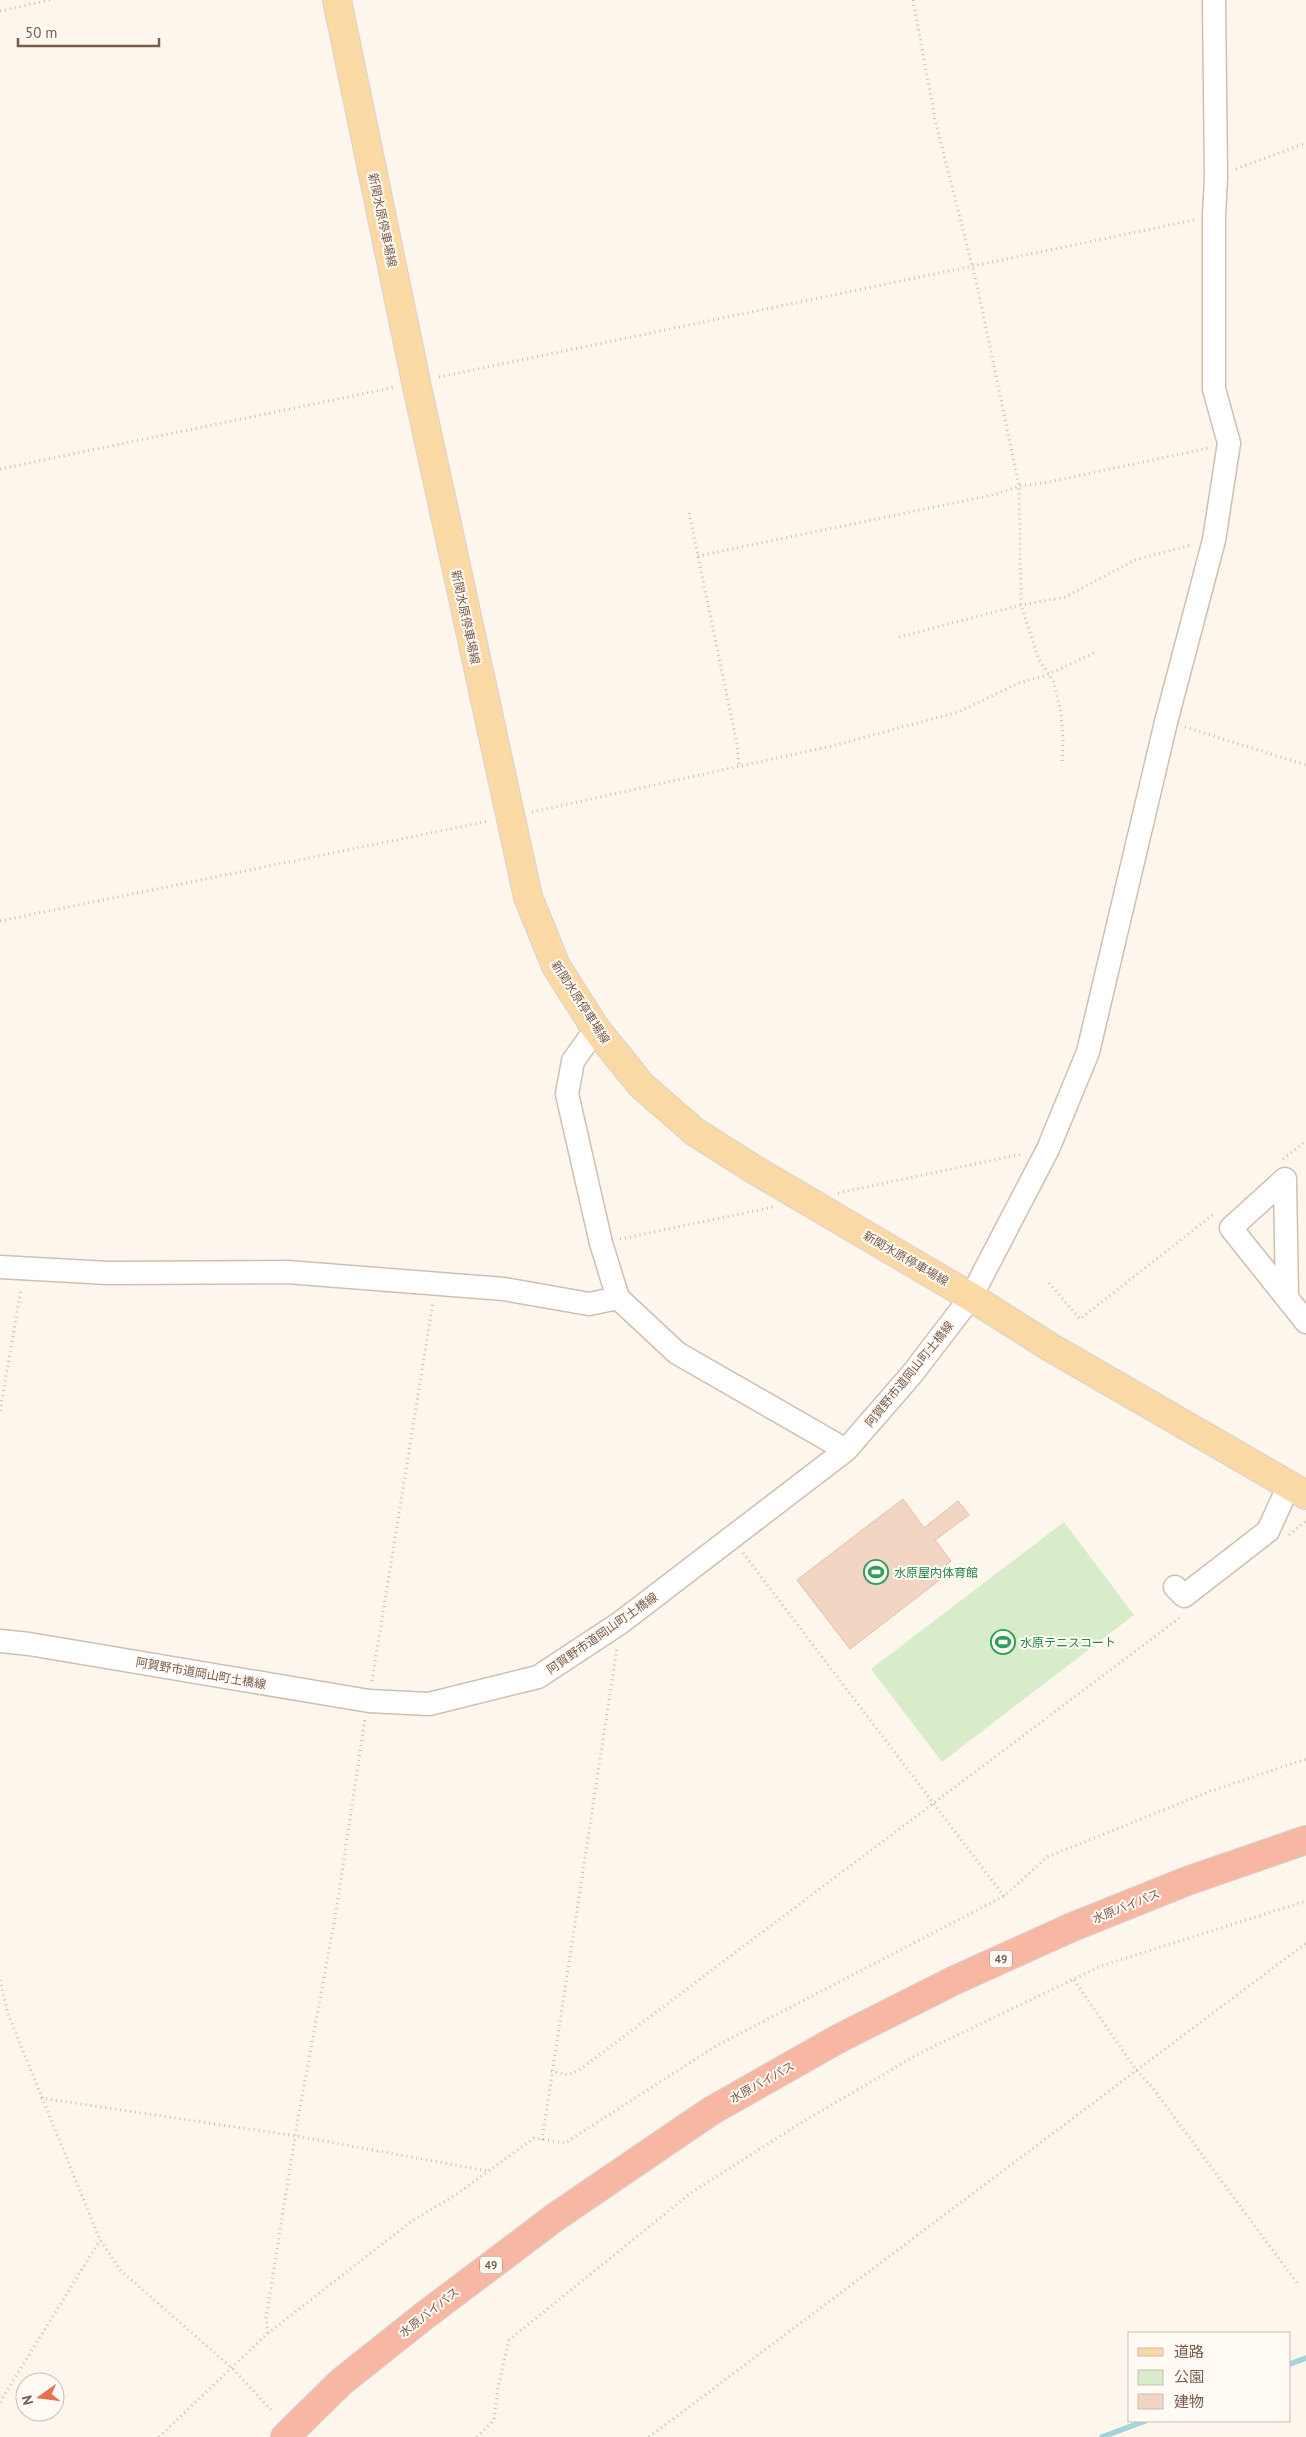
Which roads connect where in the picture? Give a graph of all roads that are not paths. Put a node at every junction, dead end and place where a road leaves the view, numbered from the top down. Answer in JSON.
{"nodes":[{"id":1,"x":337,"y":0,"type":"edge"},
{"id":2,"x":1214,"y":0,"type":"edge"},
{"id":3,"x":596,"y":1028,"type":"junction"},
{"id":4,"x":0,"y":1267,"type":"edge"},
{"id":5,"x":971,"y":1297,"type":"junction"},
{"id":6,"x":618,"y":1298,"type":"junction"},
{"id":7,"x":1287,"y":1298,"type":"junction"},
{"id":8,"x":1306,"y":1322,"type":"edge"},
{"id":9,"x":846,"y":1450,"type":"junction"},
{"id":10,"x":1298,"y":1490,"type":"edge"},
{"id":11,"x":1175,"y":1587,"type":"dead end"},
{"id":12,"x":0,"y":1641,"type":"edge"},
{"id":13,"x":1306,"y":1840,"type":"edge"},
{"id":14,"x":285,"y":2437,"type":"edge"}],
"edges":[{"from":1,"to":3,"type":"main road","name":"新関水原停車場線"},
{"from":2,"to":5,"type":"street","name":"阿賀野市道岡山町土橋線"},
{"from":3,"to":5,"type":"main road","name":"新関水原停車場線"},
{"from":3,"to":6,"type":"street"},
{"from":4,"to":6,"type":"street"},
{"from":5,"to":9,"type":"street","name":"阿賀野市道岡山町土橋線"},
{"from":5,"to":10,"type":"main road","name":"新関水原停車場線"},
{"from":6,"to":9,"type":"street"},
{"from":7,"to":7,"type":"street"},
{"from":7,"to":8,"type":"street"},
{"from":9,"to":12,"type":"street","name":"阿賀野市道岡山町土橋線"},
{"from":10,"to":11,"type":"street"},
{"from":13,"to":14,"type":"highway","name":"水原バイパス","number":"49"}]}
